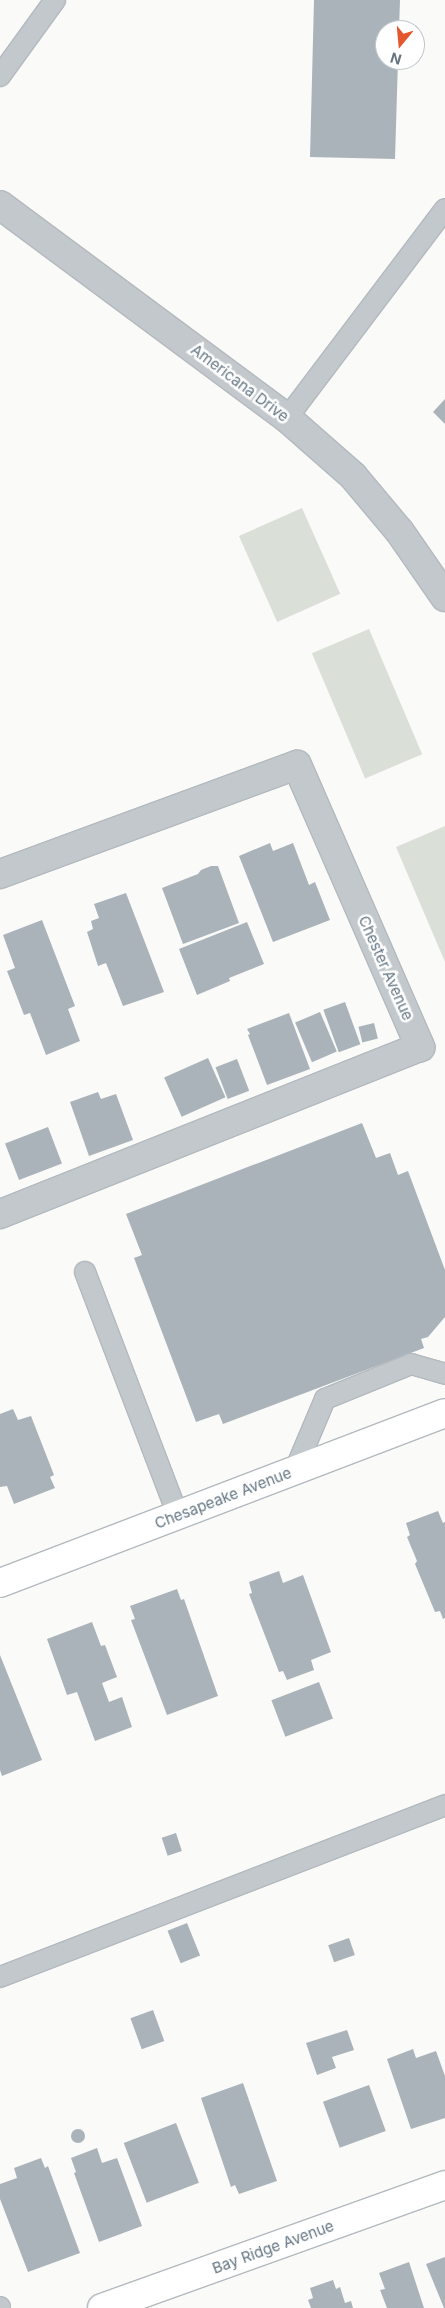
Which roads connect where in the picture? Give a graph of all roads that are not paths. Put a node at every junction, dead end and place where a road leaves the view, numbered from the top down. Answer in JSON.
{"nodes":[{"id":1,"x":55,"y":0,"type":"edge"},
{"id":2,"x":0,"y":76,"type":"edge"},
{"id":3,"x":0,"y":205,"type":"edge"},
{"id":4,"x":445,"y":209,"type":"edge"},
{"id":5,"x":287,"y":418,"type":"junction"},
{"id":6,"x":445,"y":597,"type":"edge"},
{"id":7,"x":0,"y":874,"type":"edge"},
{"id":8,"x":0,"y":1214,"type":"edge"},
{"id":9,"x":85,"y":1272,"type":"dead end"},
{"id":10,"x":445,"y":1374,"type":"edge"},
{"id":11,"x":445,"y":1413,"type":"edge"},
{"id":12,"x":295,"y":1470,"type":"junction"},
{"id":13,"x":178,"y":1515,"type":"junction"},
{"id":14,"x":0,"y":1582,"type":"edge"},
{"id":15,"x":445,"y":1805,"type":"edge"},
{"id":16,"x":0,"y":1977,"type":"edge"},
{"id":17,"x":445,"y":2185,"type":"edge"},
{"id":18,"x":102,"y":2308,"type":"edge"}],
"edges":[{"from":1,"to":2,"type":"lane"},
{"from":3,"to":5,"type":"street","name":"Americana Drive"},
{"from":4,"to":5,"type":"lane"},
{"from":5,"to":6,"type":"street","name":"Americana Drive"},
{"from":7,"to":8,"type":"street","name":"Chester Avenue"},
{"from":9,"to":13,"type":"lane"},
{"from":10,"to":12,"type":"lane"},
{"from":11,"to":12,"type":"main road","name":"Chesapeake Avenue"},
{"from":12,"to":13,"type":"main road","name":"Chesapeake Avenue"},
{"from":13,"to":14,"type":"main road","name":"Chesapeake Avenue"},
{"from":15,"to":16,"type":"lane"},
{"from":17,"to":18,"type":"main road","name":"Bay Ridge Avenue"}]}
